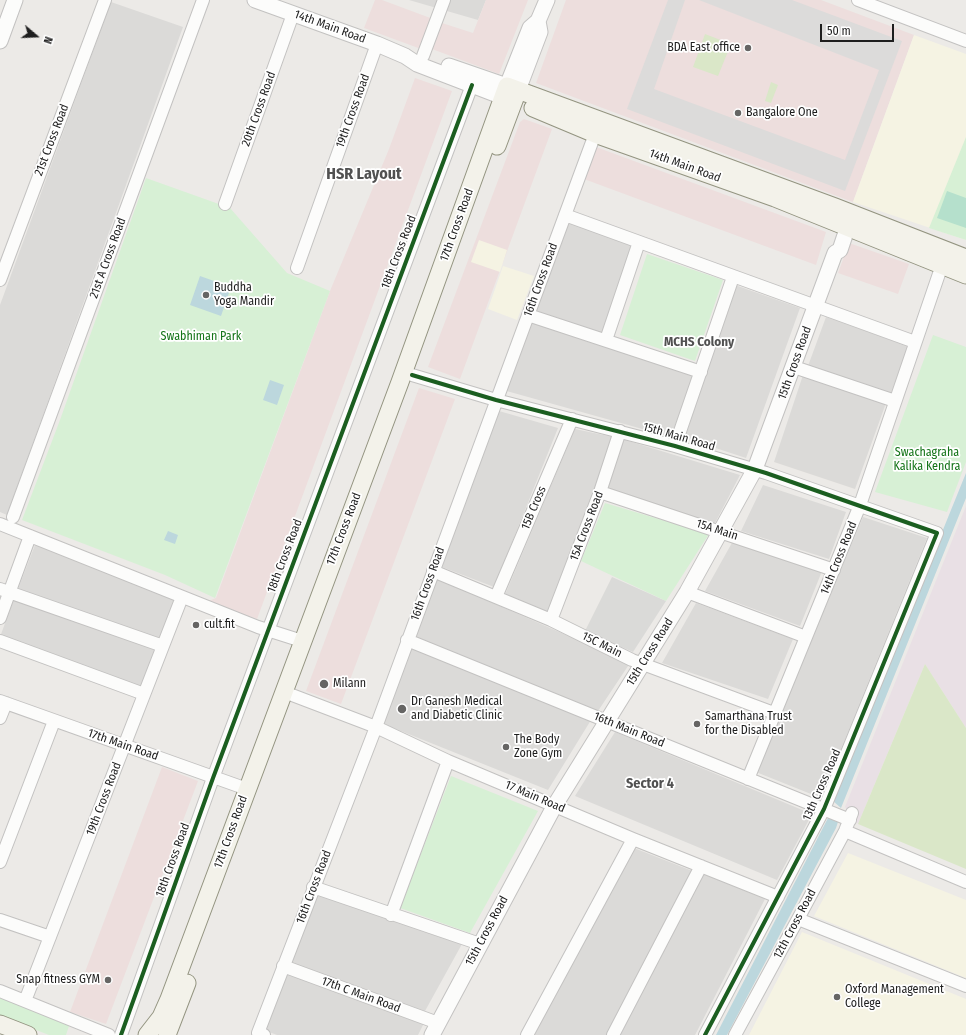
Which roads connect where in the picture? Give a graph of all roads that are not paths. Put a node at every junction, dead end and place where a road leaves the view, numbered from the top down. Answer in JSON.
{"nodes":[{"id":1,"x":15,"y":0,"type":"edge"},
{"id":2,"x":104,"y":0,"type":"edge"},
{"id":3,"x":203,"y":0,"type":"edge"},
{"id":4,"x":255,"y":0,"type":"edge"},
{"id":5,"x":444,"y":0,"type":"edge"},
{"id":6,"x":547,"y":0,"type":"edge"},
{"id":7,"x":858,"y":0,"type":"edge"},
{"id":8,"x":293,"y":14,"type":"junction"},
{"id":9,"x":0,"y":41,"type":"edge"},
{"id":10,"x":966,"y":41,"type":"edge"},
{"id":11,"x":377,"y":44,"type":"junction"},
{"id":12,"x":424,"y":52,"type":"junction"},
{"id":13,"x":406,"y":56,"type":"junction"},
{"id":14,"x":472,"y":85,"type":"junction"},
{"id":15,"x":511,"y":94,"type":"junction"},
{"id":16,"x":595,"y":134,"type":"junction"},
{"id":17,"x":225,"y":204,"type":"dead end"},
{"id":18,"x":565,"y":215,"type":"junction"},
{"id":19,"x":846,"y":219,"type":"junction"},
{"id":20,"x":639,"y":242,"type":"junction"},
{"id":21,"x":966,"y":258,"type":"edge"},
{"id":22,"x":942,"y":265,"type":"junction"},
{"id":23,"x":297,"y":268,"type":"dead end"},
{"id":24,"x":966,"y":275,"type":"edge"},
{"id":25,"x":734,"y":277,"type":"junction"},
{"id":26,"x":0,"y":280,"type":"edge"},
{"id":27,"x":816,"y":306,"type":"junction"},
{"id":28,"x":528,"y":315,"type":"junction"},
{"id":29,"x":606,"y":340,"type":"junction"},
{"id":30,"x":915,"y":342,"type":"junction"},
{"id":31,"x":794,"y":367,"type":"junction"},
{"id":32,"x":700,"y":372,"type":"junction"},
{"id":33,"x":412,"y":375,"type":"junction"},
{"id":34,"x":496,"y":400,"type":"junction"},
{"id":35,"x":895,"y":401,"type":"junction"},
{"id":36,"x":572,"y":419,"type":"junction"},
{"id":37,"x":620,"y":431,"type":"junction"},
{"id":38,"x":675,"y":446,"type":"junction"},
{"id":39,"x":755,"y":469,"type":"junction"},
{"id":40,"x":600,"y":492,"type":"junction"},
{"id":41,"x":860,"y":505,"type":"junction"},
{"id":42,"x":13,"y":517,"type":"dead end"},
{"id":43,"x":0,"y":524,"type":"edge"},
{"id":44,"x":722,"y":532,"type":"junction"},
{"id":45,"x":937,"y":533,"type":"joint"},
{"id":46,"x":30,"y":536,"type":"junction"},
{"id":47,"x":834,"y":570,"type":"junction"},
{"id":48,"x":433,"y":571,"type":"junction"},
{"id":49,"x":5,"y":591,"type":"edge"},
{"id":50,"x":687,"y":592,"type":"junction"},
{"id":51,"x":182,"y":597,"type":"junction"},
{"id":52,"x":496,"y":597,"type":"junction"},
{"id":53,"x":0,"y":618,"type":"edge"},
{"id":54,"x":551,"y":620,"type":"junction"},
{"id":55,"x":268,"y":630,"type":"junction"},
{"id":56,"x":291,"y":637,"type":"junction"},
{"id":57,"x":806,"y":637,"type":"junction"},
{"id":58,"x":407,"y":640,"type":"junction"},
{"id":59,"x":0,"y":641,"type":"edge"},
{"id":60,"x":163,"y":646,"type":"junction"},
{"id":61,"x":643,"y":664,"type":"junction"},
{"id":62,"x":144,"y":694,"type":"junction"},
{"id":63,"x":292,"y":695,"type":"junction"},
{"id":64,"x":3,"y":702,"type":"edge"},
{"id":65,"x":774,"y":713,"type":"junction"},
{"id":66,"x":0,"y":718,"type":"edge"},
{"id":67,"x":54,"y":721,"type":"junction"},
{"id":68,"x":607,"y":721,"type":"junction"},
{"id":69,"x":376,"y":728,"type":"junction"},
{"id":70,"x":124,"y":745,"type":"junction"},
{"id":71,"x":448,"y":761,"type":"junction"},
{"id":72,"x":213,"y":778,"type":"junction"},
{"id":73,"x":748,"y":778,"type":"junction"},
{"id":74,"x":247,"y":789,"type":"junction"},
{"id":75,"x":555,"y":805,"type":"junction"},
{"id":76,"x":840,"y":814,"type":"junction"},
{"id":77,"x":845,"y":831,"type":"junction"},
{"id":78,"x":633,"y":839,"type":"junction"},
{"id":79,"x":0,"y":862,"type":"edge"},
{"id":80,"x":702,"y":866,"type":"junction"},
{"id":81,"x":966,"y":882,"type":"edge"},
{"id":82,"x":313,"y":888,"type":"junction"},
{"id":83,"x":778,"y":897,"type":"junction"},
{"id":84,"x":391,"y":914,"type":"junction"},
{"id":85,"x":798,"y":919,"type":"junction"},
{"id":86,"x":0,"y":920,"type":"edge"},
{"id":87,"x":50,"y":937,"type":"junction"},
{"id":88,"x":480,"y":944,"type":"junction"},
{"id":89,"x":283,"y":966,"type":"junction"},
{"id":90,"x":966,"y":986,"type":"edge"},
{"id":91,"x":0,"y":991,"type":"edge"},
{"id":92,"x":25,"y":1001,"type":"junction"},
{"id":93,"x":0,"y":1024,"type":"edge"},
{"id":94,"x":435,"y":1029,"type":"edge"},
{"id":95,"x":159,"y":1033,"type":"edge"},
{"id":96,"x":261,"y":1034,"type":"edge"},
{"id":97,"x":28,"y":1035,"type":"edge"},
{"id":98,"x":109,"y":1035,"type":"edge"},
{"id":99,"x":121,"y":1035,"type":"edge"},
{"id":100,"x":527,"y":1035,"type":"edge"},
{"id":101,"x":613,"y":1035,"type":"edge"},
{"id":102,"x":705,"y":1035,"type":"edge"},
{"id":103,"x":736,"y":1035,"type":"edge"}],
"edges":[{"from":1,"to":9,"type":"street"},
{"from":2,"to":26,"type":"street","name":"21st Cross Road"},
{"from":3,"to":42,"type":"street","name":"21st A Cross Road"},
{"from":4,"to":8,"type":"street","name":"14th Main Road"},
{"from":5,"to":12,"type":"street"},
{"from":6,"to":15,"type":"street","name":"17th Cross Road"},
{"from":7,"to":10,"type":"street"},
{"from":8,"to":11,"type":"street","name":"14th Main Road"},
{"from":8,"to":17,"type":"street","name":"20th Cross Road"},
{"from":11,"to":13,"type":"street","name":"14th Main Road"},
{"from":11,"to":23,"type":"street","name":"19th Cross Road"},
{"from":12,"to":13,"type":"street","name":"14th Main Road"},
{"from":12,"to":15,"type":"street","name":"14th Main Road"},
{"from":13,"to":14,"type":"street","name":"14th Main Road"},
{"from":14,"to":15,"type":"street","name":"14th Main Road"},
{"from":14,"to":55,"type":"street","name":"18th Cross Road"},
{"from":15,"to":16,"type":"main road","name":"14th Main Road"},
{"from":15,"to":19,"type":"main road","name":"14th Main Road"},
{"from":15,"to":33,"type":"main road","name":"17th Cross Road"},
{"from":15,"to":56,"type":"main road","name":"17th Cross Road"},
{"from":16,"to":18,"type":"street","name":"16th Cross Road"},
{"from":16,"to":19,"type":"main road","name":"14th Main Road"},
{"from":18,"to":20,"type":"street"},
{"from":18,"to":28,"type":"street","name":"16th Cross Road"},
{"from":19,"to":21,"type":"main road","name":"14th Main Road"},
{"from":19,"to":22,"type":"main road","name":"14th Main Road"},
{"from":19,"to":27,"type":"street","name":"15th Cross Road"},
{"from":20,"to":25,"type":"street"},
{"from":20,"to":29,"type":"street"},
{"from":22,"to":24,"type":"main road","name":"14th Main Road"},
{"from":22,"to":30,"type":"street","name":"14th Cross Road"},
{"from":25,"to":27,"type":"street"},
{"from":25,"to":32,"type":"street"},
{"from":27,"to":30,"type":"street"},
{"from":27,"to":31,"type":"street","name":"15th Cross Road"},
{"from":28,"to":29,"type":"street"},
{"from":28,"to":34,"type":"street","name":"16th Cross Road"},
{"from":29,"to":32,"type":"street"},
{"from":30,"to":35,"type":"street","name":"14th Cross Road"},
{"from":31,"to":35,"type":"street"},
{"from":31,"to":39,"type":"street","name":"15th Cross Road"},
{"from":32,"to":38,"type":"street"},
{"from":33,"to":34,"type":"street","name":"15th Main Road"},
{"from":33,"to":63,"type":"main road","name":"17th Cross Road"},
{"from":34,"to":36,"type":"street","name":"15th Main Road"},
{"from":34,"to":48,"type":"street","name":"16th Cross Road"},
{"from":35,"to":41,"type":"street","name":"14th Cross Road"},
{"from":36,"to":37,"type":"street","name":"15th Main Road"},
{"from":36,"to":52,"type":"street","name":"15B Cross"},
{"from":37,"to":38,"type":"street","name":"15th Main Road"},
{"from":37,"to":40,"type":"street","name":"15A Cross Road"},
{"from":38,"to":39,"type":"street","name":"15th Main Road"},
{"from":39,"to":41,"type":"street","name":"15th Main Road"},
{"from":39,"to":44,"type":"street","name":"15th Cross Road"},
{"from":40,"to":44,"type":"street","name":"15A Main"},
{"from":40,"to":54,"type":"street","name":"15A Cross Road"},
{"from":41,"to":45,"type":"street","name":"15th Main Road"},
{"from":41,"to":47,"type":"street","name":"14th Cross Road"},
{"from":43,"to":46,"type":"street"},
{"from":44,"to":47,"type":"street","name":"15A Main"},
{"from":44,"to":50,"type":"street","name":"15th Cross Road"},
{"from":45,"to":76,"type":"street","name":"13th Cross Road"},
{"from":46,"to":49,"type":"street"},
{"from":46,"to":51,"type":"street"},
{"from":47,"to":57,"type":"street","name":"14th Cross Road"},
{"from":48,"to":52,"type":"street","name":"15C Main"},
{"from":48,"to":58,"type":"street","name":"16th Cross Road"},
{"from":49,"to":53,"type":"street"},
{"from":49,"to":60,"type":"street"},
{"from":50,"to":57,"type":"street"},
{"from":50,"to":61,"type":"street","name":"15th Cross Road"},
{"from":51,"to":55,"type":"street"},
{"from":51,"to":60,"type":"street","name":"19th Cross Road"},
{"from":52,"to":54,"type":"street","name":"15C Main"},
{"from":54,"to":61,"type":"street","name":"15C Main"},
{"from":55,"to":56,"type":"street"},
{"from":55,"to":72,"type":"street","name":"18th Cross Road"},
{"from":56,"to":74,"type":"main road","name":"17th Cross Road"},
{"from":57,"to":65,"type":"street","name":"14th Cross Road"},
{"from":58,"to":68,"type":"street","name":"16th Main Road"},
{"from":58,"to":69,"type":"street","name":"16th Cross Road"},
{"from":59,"to":62,"type":"street"},
{"from":60,"to":62,"type":"street","name":"19th Cross Road"},
{"from":61,"to":65,"type":"street","name":"15C Main"},
{"from":61,"to":68,"type":"street","name":"15th Cross Road"},
{"from":62,"to":70,"type":"street","name":"19th Cross Road"},
{"from":63,"to":69,"type":"street","name":"17 Main Road"},
{"from":63,"to":95,"type":"main road","name":"17th Cross Road"},
{"from":64,"to":66,"type":"street"},
{"from":64,"to":67,"type":"street","name":"17th Main Road"},
{"from":65,"to":73,"type":"street","name":"14th Cross Road"},
{"from":67,"to":70,"type":"street","name":"17th Main Road"},
{"from":67,"to":79,"type":"street"},
{"from":68,"to":73,"type":"street","name":"16th Main Road"},
{"from":68,"to":75,"type":"street","name":"15th Cross Road"},
{"from":69,"to":71,"type":"street","name":"17 Main Road"},
{"from":69,"to":82,"type":"street","name":"16th Cross Road"},
{"from":70,"to":72,"type":"street","name":"17th Main Road"},
{"from":70,"to":87,"type":"street","name":"19th Cross Road"},
{"from":71,"to":75,"type":"street","name":"17 Main Road"},
{"from":71,"to":84,"type":"street"},
{"from":72,"to":74,"type":"street","name":"17th Main Road"},
{"from":72,"to":99,"type":"street","name":"18th Cross Road"},
{"from":73,"to":76,"type":"street","name":"16th Main Road"},
{"from":74,"to":95,"type":"main road","name":"17th Cross Road"},
{"from":75,"to":78,"type":"street","name":"17 Main Road"},
{"from":75,"to":88,"type":"street","name":"15th Cross Road"},
{"from":76,"to":77,"type":"street","name":"12th Cross Road"},
{"from":76,"to":83,"type":"street","name":"13th Cross Road"},
{"from":77,"to":81,"type":"street"},
{"from":77,"to":85,"type":"street","name":"12th Cross Road"},
{"from":78,"to":80,"type":"street","name":"17 Main Road"},
{"from":78,"to":100,"type":"street"},
{"from":80,"to":83,"type":"street","name":"17 Main Road"},
{"from":80,"to":101,"type":"street"},
{"from":82,"to":84,"type":"street"},
{"from":82,"to":89,"type":"street","name":"16th Cross Road"},
{"from":83,"to":102,"type":"street","name":"13th Cross Road"},
{"from":84,"to":88,"type":"street"},
{"from":85,"to":90,"type":"street"},
{"from":85,"to":103,"type":"street","name":"12th Cross Road"},
{"from":86,"to":87,"type":"street"},
{"from":87,"to":92,"type":"street","name":"19th Cross Road"},
{"from":88,"to":94,"type":"street","name":"15th Cross Road"},
{"from":89,"to":94,"type":"street","name":"17th C Main Road"},
{"from":89,"to":96,"type":"street","name":"16th Cross Road"},
{"from":91,"to":92,"type":"street"},
{"from":92,"to":98,"type":"street"},
{"from":93,"to":97,"type":"main road"}]}
